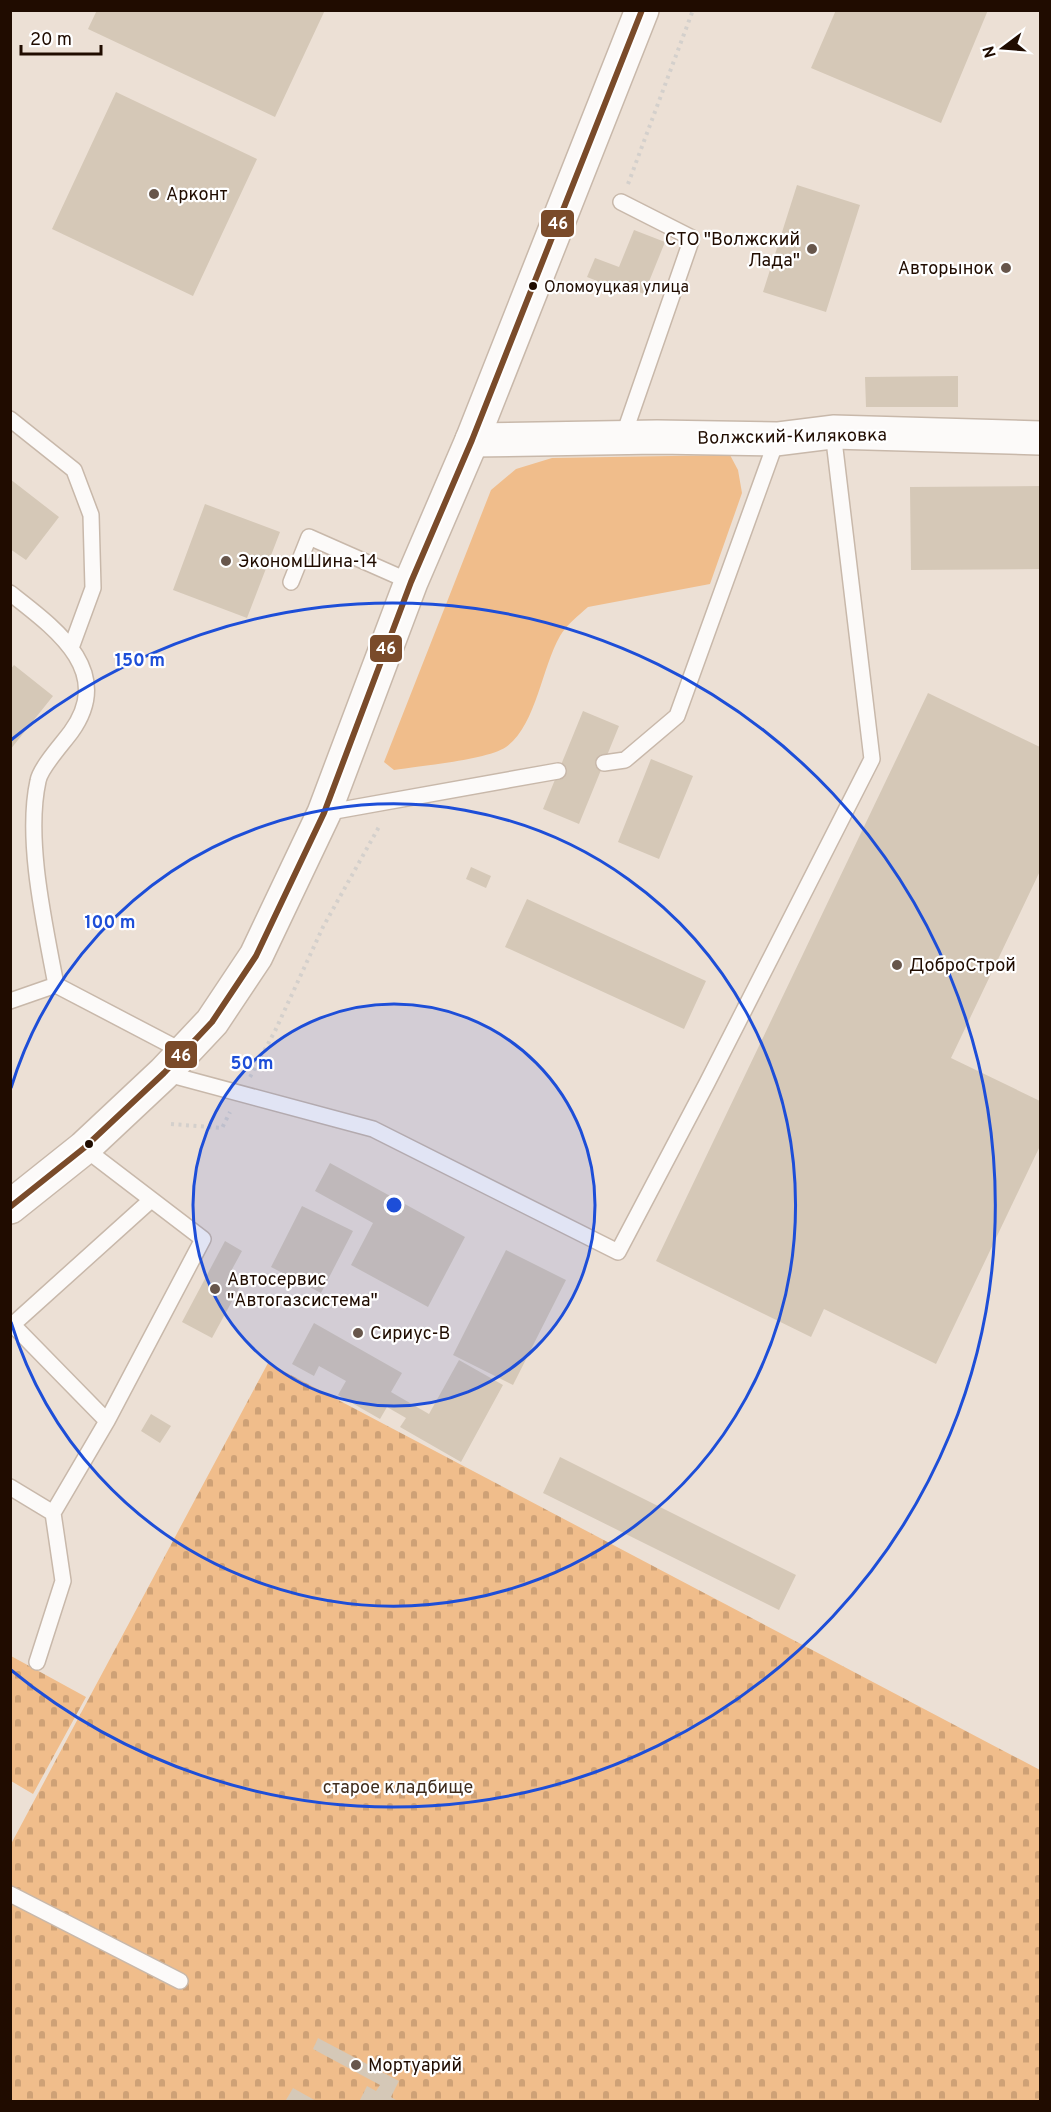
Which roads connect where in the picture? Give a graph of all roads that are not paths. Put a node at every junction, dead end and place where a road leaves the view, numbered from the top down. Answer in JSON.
{"nodes":[{"id":1,"x":642,"y":10,"type":"edge"},
{"id":2,"x":621,"y":202,"type":"road end"},
{"id":3,"x":10,"y":419,"type":"edge"},
{"id":4,"x":834,"y":432,"type":"junction"},
{"id":5,"x":623,"y":437,"type":"junction"},
{"id":6,"x":1041,"y":438,"type":"edge"},
{"id":7,"x":472,"y":440,"type":"junction"},
{"id":8,"x":777,"y":440,"type":"junction"},
{"id":9,"x":291,"y":582,"type":"dead end"},
{"id":10,"x":411,"y":582,"type":"junction"},
{"id":11,"x":10,"y":593,"type":"edge"},
{"id":12,"x":71,"y":648,"type":"junction"},
{"id":13,"x":604,"y":763,"type":"dead end"},
{"id":14,"x":558,"y":771,"type":"dead end"},
{"id":15,"x":324,"y":813,"type":"junction"},
{"id":16,"x":56,"y":985,"type":"junction"},
{"id":17,"x":10,"y":1001,"type":"edge"},
{"id":18,"x":174,"y":1063,"type":"junction"},
{"id":19,"x":84,"y":1148,"type":"junction"},
{"id":20,"x":151,"y":1200,"type":"junction"},
{"id":21,"x":10,"y":1207,"type":"edge"},
{"id":22,"x":12,"y":1326,"type":"edge"},
{"id":23,"x":106,"y":1421,"type":"junction"},
{"id":24,"x":10,"y":1487,"type":"edge"},
{"id":25,"x":53,"y":1513,"type":"junction"},
{"id":26,"x":37,"y":1662,"type":"dead end"},
{"id":27,"x":10,"y":1894,"type":"edge"},
{"id":28,"x":180,"y":1981,"type":"dead end"}],
"edges":[{"from":1,"to":7,"type":"main road"},
{"from":2,"to":5,"type":"lane"},
{"from":3,"to":12,"type":"lane"},
{"from":4,"to":6,"type":"main road","name":"Волжский-Киляковка"},
{"from":4,"to":8,"type":"main road","name":"Волжский-Киляковка"},
{"from":4,"to":18,"type":"lane"},
{"from":5,"to":7,"type":"main road","name":"Волжский-Киляковка"},
{"from":5,"to":8,"type":"main road","name":"Волжский-Киляковка"},
{"from":7,"to":10,"type":"main road"},
{"from":8,"to":13,"type":"lane"},
{"from":9,"to":10,"type":"lane"},
{"from":10,"to":15,"type":"main road"},
{"from":11,"to":12,"type":"lane"},
{"from":12,"to":16,"type":"lane"},
{"from":14,"to":15,"type":"lane"},
{"from":15,"to":18,"type":"main road"},
{"from":16,"to":17,"type":"lane"},
{"from":16,"to":18,"type":"lane"},
{"from":18,"to":19,"type":"main road"},
{"from":19,"to":20,"type":"lane"},
{"from":19,"to":21,"type":"main road"},
{"from":20,"to":22,"type":"lane"},
{"from":20,"to":23,"type":"lane"},
{"from":22,"to":23,"type":"lane"},
{"from":23,"to":25,"type":"lane"},
{"from":24,"to":25,"type":"lane"},
{"from":25,"to":26,"type":"lane"},
{"from":27,"to":28,"type":"lane"}]}
